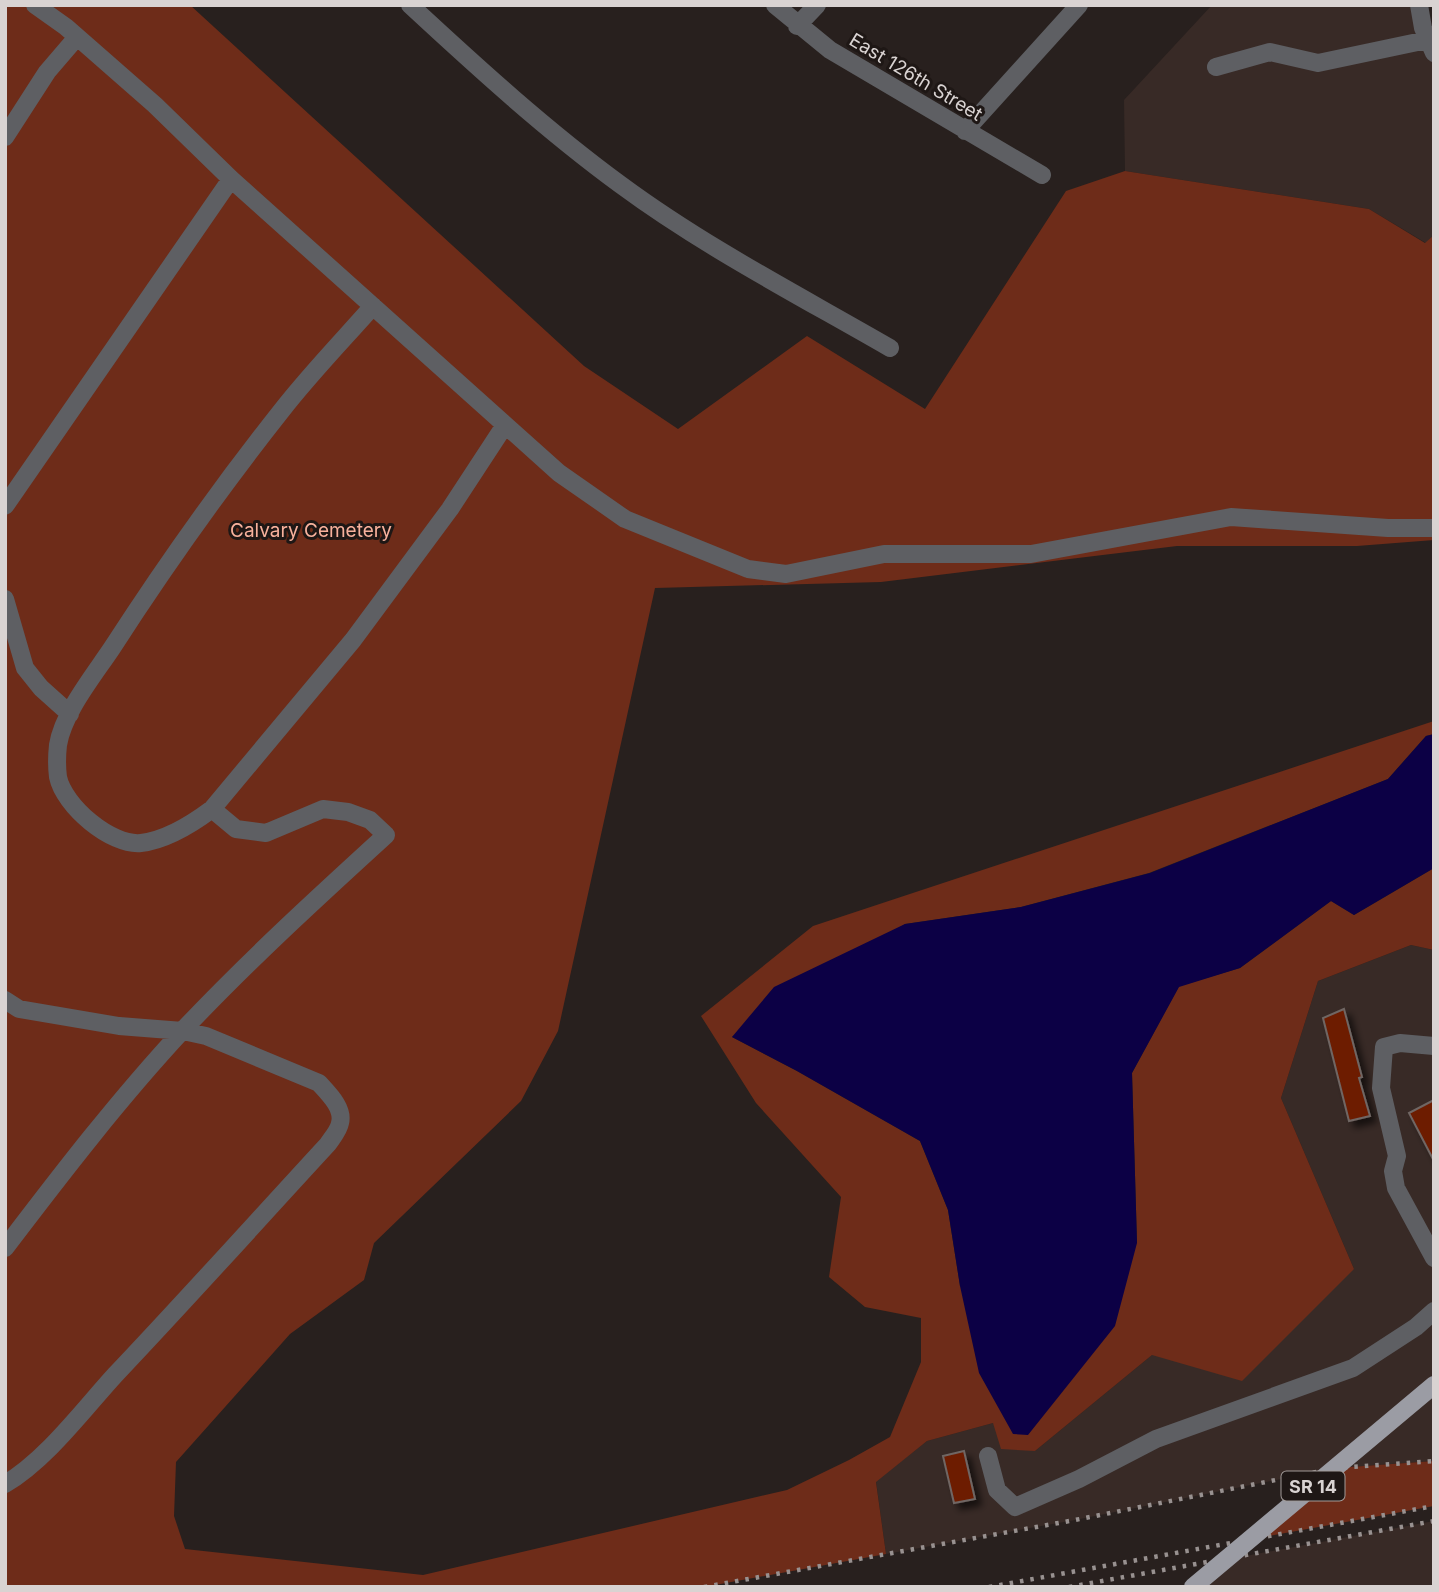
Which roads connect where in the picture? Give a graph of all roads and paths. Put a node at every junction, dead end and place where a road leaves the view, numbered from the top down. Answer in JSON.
{"nodes":[{"id":1,"x":35,"y":5,"type":"edge"},
{"id":2,"x":410,"y":5,"type":"edge"},
{"id":3,"x":775,"y":5,"type":"edge"},
{"id":4,"x":817,"y":5,"type":"edge"},
{"id":5,"x":1079,"y":5,"type":"edge"},
{"id":6,"x":1419,"y":5,"type":"edge"},
{"id":7,"x":797,"y":26,"type":"junction"},
{"id":8,"x":77,"y":37,"type":"junction"},
{"id":9,"x":1430,"y":47,"type":"edge"},
{"id":10,"x":1216,"y":67,"type":"dead end"},
{"id":11,"x":965,"y":131,"type":"junction"},
{"id":12,"x":5,"y":137,"type":"edge"},
{"id":13,"x":1042,"y":175,"type":"dead end"},
{"id":14,"x":231,"y":179,"type":"junction"},
{"id":15,"x":373,"y":306,"type":"junction"},
{"id":16,"x":890,"y":348,"type":"dead end"},
{"id":17,"x":505,"y":425,"type":"junction"},
{"id":18,"x":5,"y":506,"type":"edge"},
{"id":19,"x":1434,"y":528,"type":"edge"},
{"id":20,"x":5,"y":598,"type":"edge"},
{"id":21,"x":70,"y":714,"type":"junction"},
{"id":22,"x":212,"y":809,"type":"junction"},
{"id":23,"x":10,"y":1008,"type":"edge"},
{"id":24,"x":183,"y":1031,"type":"junction"},
{"id":25,"x":1434,"y":1046,"type":"edge"},
{"id":26,"x":5,"y":1248,"type":"edge"},
{"id":27,"x":1434,"y":1258,"type":"edge"},
{"id":28,"x":1434,"y":1311,"type":"edge"},
{"id":29,"x":1434,"y":1385,"type":"edge"},
{"id":30,"x":988,"y":1456,"type":"dead end"},
{"id":31,"x":5,"y":1484,"type":"edge"},
{"id":32,"x":1193,"y":1587,"type":"edge"}],
"edges":[{"from":1,"to":8,"type":"street"},
{"from":2,"to":16,"type":"street"},
{"from":3,"to":7,"type":"street","name":"East 126th Street"},
{"from":4,"to":7,"type":"street"},
{"from":5,"to":11,"type":"street"},
{"from":6,"to":9,"type":"street"},
{"from":7,"to":11,"type":"street","name":"East 126th Street"},
{"from":8,"to":12,"type":"street"},
{"from":8,"to":14,"type":"street"},
{"from":9,"to":10,"type":"street"},
{"from":11,"to":13,"type":"street","name":"East 126th Street"},
{"from":14,"to":15,"type":"street"},
{"from":14,"to":18,"type":"street"},
{"from":15,"to":17,"type":"street"},
{"from":15,"to":21,"type":"street"},
{"from":17,"to":19,"type":"street"},
{"from":17,"to":22,"type":"street"},
{"from":20,"to":21,"type":"street"},
{"from":21,"to":22,"type":"street"},
{"from":22,"to":24,"type":"street"},
{"from":23,"to":24,"type":"street"},
{"from":24,"to":26,"type":"street"},
{"from":24,"to":31,"type":"street"},
{"from":25,"to":27,"type":"street"},
{"from":28,"to":30,"type":"street"},
{"from":29,"to":32,"type":"main road","number":"SR 14","bridge":true}]}
